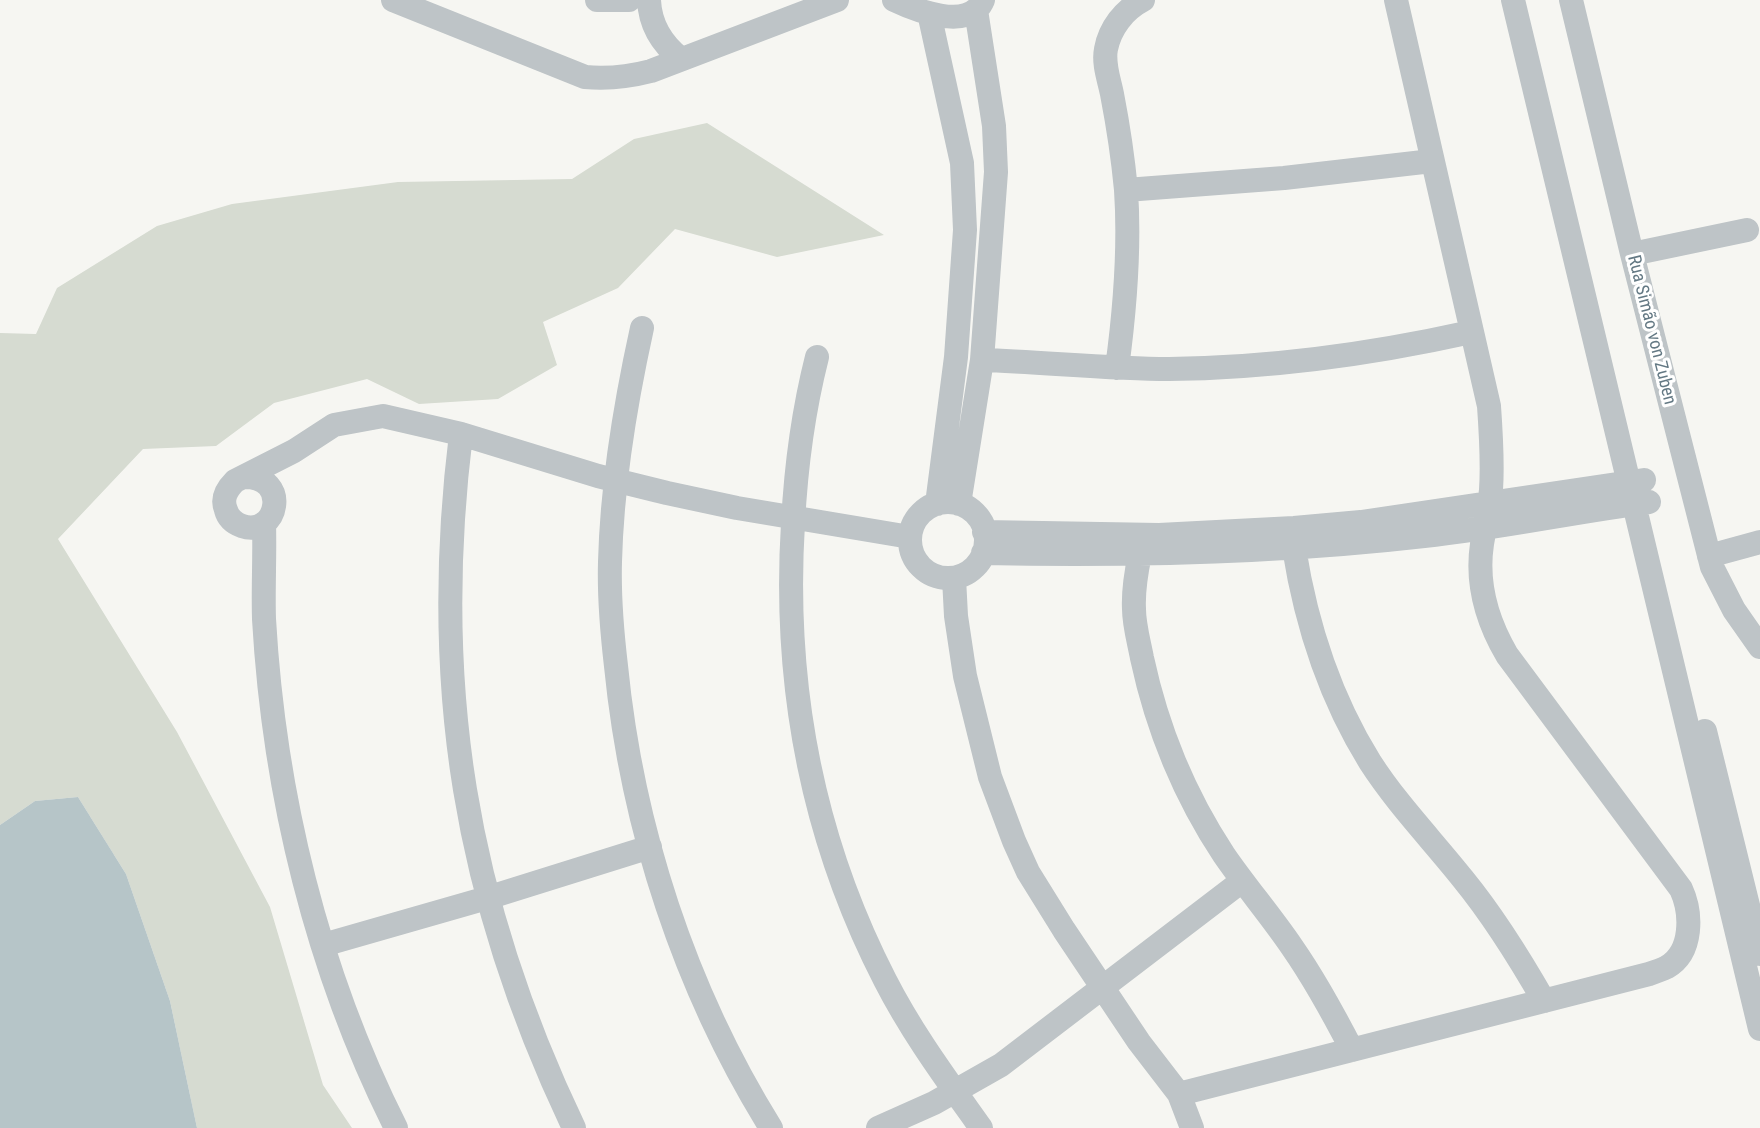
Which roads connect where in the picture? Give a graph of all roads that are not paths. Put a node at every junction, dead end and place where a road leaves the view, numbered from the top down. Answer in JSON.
{"nodes":[{"id":1,"x":393,"y":0,"type":"edge"},
{"id":2,"x":597,"y":0,"type":"edge"},
{"id":3,"x":629,"y":0,"type":"edge"},
{"id":4,"x":649,"y":0,"type":"edge"},
{"id":5,"x":837,"y":0,"type":"edge"},
{"id":6,"x":894,"y":0,"type":"edge"},
{"id":7,"x":1143,"y":0,"type":"edge"},
{"id":8,"x":1396,"y":0,"type":"edge"},
{"id":9,"x":1512,"y":0,"type":"edge"},
{"id":10,"x":1529,"y":0,"type":"edge"},
{"id":11,"x":1571,"y":0,"type":"edge"},
{"id":12,"x":980,"y":5,"type":"edge"},
{"id":13,"x":929,"y":13,"type":"junction"},
{"id":14,"x":681,"y":59,"type":"junction"},
{"id":15,"x":1432,"y":161,"type":"junction"},
{"id":16,"x":1126,"y":190,"type":"junction"},
{"id":17,"x":1747,"y":230,"type":"dead end"},
{"id":18,"x":1632,"y":254,"type":"junction"},
{"id":19,"x":642,"y":328,"type":"dead end"},
{"id":20,"x":1471,"y":332,"type":"junction"},
{"id":21,"x":817,"y":357,"type":"dead end"},
{"id":22,"x":982,"y":360,"type":"junction"},
{"id":23,"x":1117,"y":368,"type":"junction"},
{"id":24,"x":461,"y":434,"type":"junction"},
{"id":25,"x":294,"y":451,"type":"junction"},
{"id":26,"x":244,"y":477,"type":"junction"},
{"id":27,"x":616,"y":480,"type":"junction"},
{"id":28,"x":270,"y":488,"type":"junction"},
{"id":29,"x":1638,"y":492,"type":"junction"},
{"id":30,"x":1489,"y":502,"type":"junction"},
{"id":31,"x":948,"y":504,"type":"junction"},
{"id":32,"x":793,"y":518,"type":"junction"},
{"id":33,"x":264,"y":523,"type":"junction"},
{"id":34,"x":236,"y":524,"type":"junction"},
{"id":35,"x":1485,"y":529,"type":"junction"},
{"id":36,"x":910,"y":537,"type":"junction"},
{"id":37,"x":1760,"y":542,"type":"edge"},
{"id":38,"x":984,"y":543,"type":"junction"},
{"id":39,"x":1294,"y":548,"type":"junction"},
{"id":40,"x":1140,"y":555,"type":"junction"},
{"id":41,"x":1709,"y":556,"type":"junction"},
{"id":42,"x":263,"y":564,"type":"junction"},
{"id":43,"x":954,"y":578,"type":"junction"},
{"id":44,"x":1760,"y":647,"type":"edge"},
{"id":45,"x":650,"y":847,"type":"junction"},
{"id":46,"x":1242,"y":881,"type":"junction"},
{"id":47,"x":487,"y":898,"type":"junction"},
{"id":48,"x":323,"y":945,"type":"junction"},
{"id":49,"x":1760,"y":954,"type":"edge"},
{"id":50,"x":1102,"y":988,"type":"junction"},
{"id":51,"x":1544,"y":1001,"type":"junction"},
{"id":52,"x":1760,"y":1029,"type":"edge"},
{"id":53,"x":1352,"y":1050,"type":"junction"},
{"id":54,"x":954,"y":1092,"type":"junction"},
{"id":55,"x":1179,"y":1094,"type":"junction"},
{"id":56,"x":396,"y":1128,"type":"edge"},
{"id":57,"x":574,"y":1128,"type":"edge"},
{"id":58,"x":771,"y":1128,"type":"edge"},
{"id":59,"x":878,"y":1128,"type":"edge"},
{"id":60,"x":981,"y":1128,"type":"edge"},
{"id":61,"x":1192,"y":1128,"type":"edge"}],
"edges":[{"from":1,"to":14,"type":"street"},
{"from":2,"to":3,"type":"street"},
{"from":4,"to":14,"type":"street"},
{"from":5,"to":14,"type":"street"},
{"from":6,"to":13,"type":"street"},
{"from":7,"to":16,"type":"street"},
{"from":8,"to":15,"type":"street"},
{"from":9,"to":29,"type":"street"},
{"from":10,"to":29,"type":"street"},
{"from":11,"to":18,"type":"street","name":"Rua Simão von Zuben"},
{"from":12,"to":13,"type":"street"},
{"from":12,"to":22,"type":"street"},
{"from":13,"to":31,"type":"street"},
{"from":15,"to":16,"type":"street"},
{"from":15,"to":20,"type":"street"},
{"from":16,"to":23,"type":"street"},
{"from":17,"to":18,"type":"street"},
{"from":18,"to":41,"type":"street","name":"Rua Simão von Zuben"},
{"from":19,"to":27,"type":"street"},
{"from":20,"to":23,"type":"street"},
{"from":20,"to":30,"type":"street"},
{"from":21,"to":32,"type":"street"},
{"from":22,"to":23,"type":"street"},
{"from":22,"to":31,"type":"street"},
{"from":24,"to":25,"type":"street"},
{"from":24,"to":27,"type":"street"},
{"from":24,"to":47,"type":"street"},
{"from":25,"to":26,"type":"street"},
{"from":25,"to":28,"type":"street"},
{"from":26,"to":28,"type":"street"},
{"from":26,"to":34,"type":"street"},
{"from":27,"to":32,"type":"street"},
{"from":27,"to":45,"type":"street"},
{"from":28,"to":33,"type":"street"},
{"from":29,"to":30,"type":"street"},
{"from":29,"to":35,"type":"street"},
{"from":29,"to":49,"type":"street"},
{"from":29,"to":52,"type":"street"},
{"from":30,"to":35,"type":"street"},
{"from":30,"to":38,"type":"street"},
{"from":31,"to":36,"type":"street"},
{"from":31,"to":38,"type":"street"},
{"from":32,"to":36,"type":"street"},
{"from":32,"to":54,"type":"street"},
{"from":33,"to":34,"type":"street"},
{"from":33,"to":42,"type":"street"},
{"from":34,"to":42,"type":"street"},
{"from":35,"to":39,"type":"street"},
{"from":35,"to":51,"type":"street"},
{"from":36,"to":43,"type":"street"},
{"from":37,"to":41,"type":"street"},
{"from":38,"to":40,"type":"street"},
{"from":38,"to":43,"type":"street"},
{"from":39,"to":40,"type":"street"},
{"from":39,"to":51,"type":"street"},
{"from":40,"to":46,"type":"street"},
{"from":41,"to":44,"type":"street","name":"Rua Simão von Zuben"},
{"from":42,"to":48,"type":"street"},
{"from":43,"to":50,"type":"street"},
{"from":45,"to":47,"type":"street"},
{"from":45,"to":58,"type":"street"},
{"from":46,"to":50,"type":"street"},
{"from":46,"to":53,"type":"street"},
{"from":47,"to":48,"type":"street"},
{"from":47,"to":57,"type":"street"},
{"from":48,"to":56,"type":"street"},
{"from":50,"to":54,"type":"street"},
{"from":50,"to":55,"type":"street"},
{"from":51,"to":53,"type":"street"},
{"from":53,"to":55,"type":"street"},
{"from":54,"to":59,"type":"street"},
{"from":54,"to":60,"type":"street"},
{"from":55,"to":61,"type":"street"}]}
